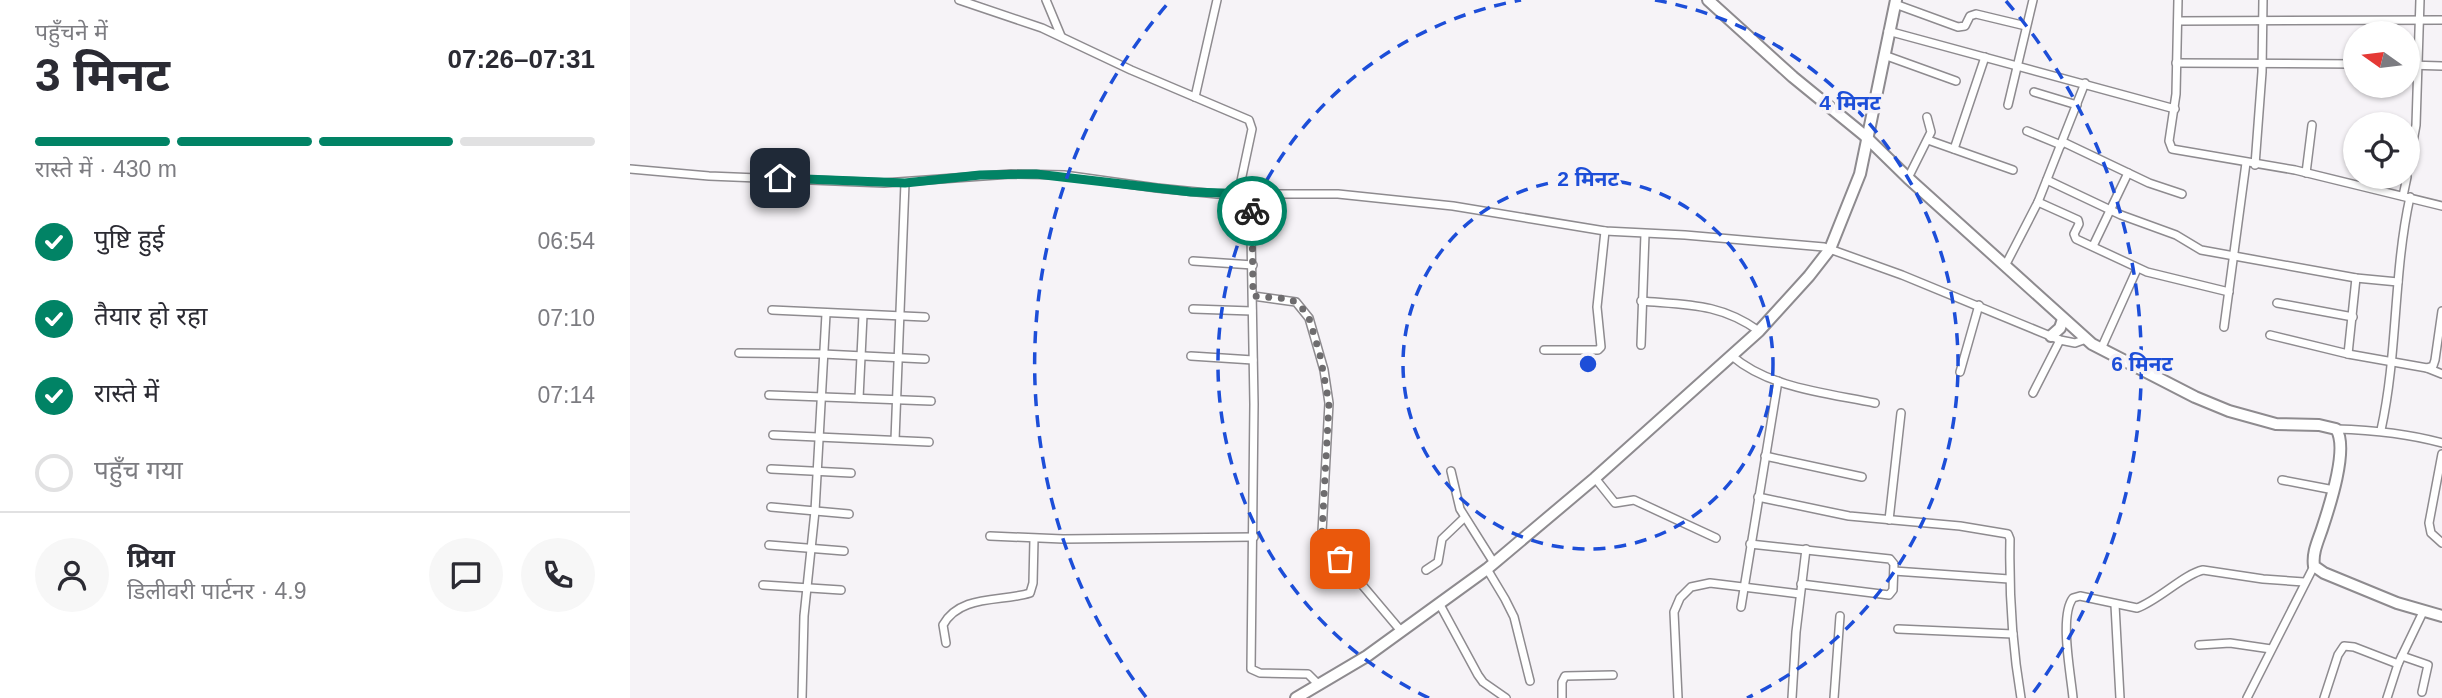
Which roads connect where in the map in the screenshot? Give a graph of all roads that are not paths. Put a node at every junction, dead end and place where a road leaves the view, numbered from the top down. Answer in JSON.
{"nodes":[{"id":1,"x":959,"y":0,"type":"edge"},
{"id":2,"x":1046,"y":0,"type":"edge"},
{"id":3,"x":1217,"y":0,"type":"edge"},
{"id":4,"x":1708,"y":0,"type":"edge"},
{"id":5,"x":2033,"y":0,"type":"edge"},
{"id":6,"x":2178,"y":0,"type":"edge"},
{"id":7,"x":2263,"y":0,"type":"edge"},
{"id":8,"x":2420,"y":0,"type":"edge"},
{"id":9,"x":1894,"y":1,"type":"edge"},
{"id":10,"x":2263,"y":19,"type":"junction"},
{"id":11,"x":2420,"y":20,"type":"junction"},
{"id":12,"x":2442,"y":20,"type":"edge"},
{"id":13,"x":2178,"y":21,"type":"junction"},
{"id":14,"x":2026,"y":26,"type":"junction"},
{"id":15,"x":1888,"y":32,"type":"junction"},
{"id":16,"x":1062,"y":37,"type":"junction"},
{"id":17,"x":1884,"y":55,"type":"junction"},
{"id":18,"x":1985,"y":57,"type":"junction"},
{"id":19,"x":2176,"y":63,"type":"junction"},
{"id":20,"x":2343,"y":64,"type":"edge"},
{"id":21,"x":2262,"y":65,"type":"junction"},
{"id":22,"x":2420,"y":65,"type":"edge"},
{"id":23,"x":2016,"y":66,"type":"junction"},
{"id":24,"x":2442,"y":66,"type":"edge"},
{"id":25,"x":1956,"y":81,"type":"dead end"},
{"id":26,"x":2085,"y":83,"type":"junction"},
{"id":27,"x":2034,"y":92,"type":"dead end"},
{"id":28,"x":1195,"y":97,"type":"junction"},
{"id":29,"x":2008,"y":105,"type":"dead end"},
{"id":30,"x":2077,"y":105,"type":"junction"},
{"id":31,"x":2175,"y":109,"type":"junction"},
{"id":32,"x":1927,"y":117,"type":"dead end"},
{"id":33,"x":2312,"y":125,"type":"dead end"},
{"id":34,"x":2026,"y":131,"type":"dead end"},
{"id":35,"x":1866,"y":138,"type":"junction"},
{"id":36,"x":1928,"y":140,"type":"junction"},
{"id":37,"x":2062,"y":144,"type":"junction"},
{"id":38,"x":1954,"y":149,"type":"junction"},
{"id":39,"x":2246,"y":163,"type":"junction"},
{"id":40,"x":2255,"y":165,"type":"junction"},
{"id":41,"x":630,"y":169,"type":"edge"},
{"id":42,"x":2012,"y":170,"type":"dead end"},
{"id":43,"x":2128,"y":173,"type":"junction"},
{"id":44,"x":2306,"y":173,"type":"junction"},
{"id":45,"x":1908,"y":178,"type":"junction"},
{"id":46,"x":2047,"y":180,"type":"junction"},
{"id":47,"x":905,"y":183,"type":"junction"},
{"id":48,"x":2406,"y":189,"type":"edge"},
{"id":49,"x":1253,"y":194,"type":"junction"},
{"id":50,"x":2182,"y":194,"type":"dead end"},
{"id":51,"x":1238,"y":195,"type":"junction"},
{"id":52,"x":2406,"y":196,"type":"junction"},
{"id":53,"x":2038,"y":202,"type":"junction"},
{"id":54,"x":2442,"y":206,"type":"edge"},
{"id":55,"x":2110,"y":210,"type":"junction"},
{"id":56,"x":1605,"y":232,"type":"junction"},
{"id":57,"x":1645,"y":234,"type":"junction"},
{"id":58,"x":2093,"y":246,"type":"junction"},
{"id":59,"x":1827,"y":248,"type":"junction"},
{"id":60,"x":2234,"y":256,"type":"junction"},
{"id":61,"x":1193,"y":261,"type":"dead end"},
{"id":62,"x":1253,"y":265,"type":"junction"},
{"id":63,"x":2006,"y":266,"type":"junction"},
{"id":64,"x":2137,"y":269,"type":"junction"},
{"id":65,"x":2356,"y":278,"type":"junction"},
{"id":66,"x":2398,"y":282,"type":"junction"},
{"id":67,"x":2229,"y":292,"type":"junction"},
{"id":68,"x":1253,"y":296,"type":"junction"},
{"id":69,"x":1641,"y":301,"type":"junction"},
{"id":70,"x":2277,"y":303,"type":"dead end"},
{"id":71,"x":1979,"y":305,"type":"junction"},
{"id":72,"x":1193,"y":309,"type":"dead end"},
{"id":73,"x":772,"y":310,"type":"dead end"},
{"id":74,"x":1252,"y":311,"type":"junction"},
{"id":75,"x":2442,"y":311,"type":"edge"},
{"id":76,"x":826,"y":314,"type":"junction"},
{"id":77,"x":863,"y":315,"type":"junction"},
{"id":78,"x":900,"y":316,"type":"junction"},
{"id":79,"x":925,"y":317,"type":"dead end"},
{"id":80,"x":2353,"y":317,"type":"junction"},
{"id":81,"x":2063,"y":319,"type":"junction"},
{"id":82,"x":2224,"y":327,"type":"dead end"},
{"id":83,"x":1759,"y":331,"type":"junction"},
{"id":84,"x":2270,"y":335,"type":"dead end"},
{"id":85,"x":2056,"y":338,"type":"junction"},
{"id":86,"x":2086,"y":339,"type":"junction"},
{"id":87,"x":1641,"y":345,"type":"dead end"},
{"id":88,"x":2101,"y":349,"type":"junction"},
{"id":89,"x":1544,"y":350,"type":"dead end"},
{"id":90,"x":738,"y":353,"type":"dead end"},
{"id":91,"x":823,"y":354,"type":"junction"},
{"id":92,"x":2348,"y":354,"type":"junction"},
{"id":93,"x":862,"y":356,"type":"junction"},
{"id":94,"x":1191,"y":356,"type":"dead end"},
{"id":95,"x":1732,"y":356,"type":"junction"},
{"id":96,"x":897,"y":358,"type":"junction"},
{"id":97,"x":925,"y":359,"type":"dead end"},
{"id":98,"x":1253,"y":360,"type":"junction"},
{"id":99,"x":2392,"y":361,"type":"junction"},
{"id":100,"x":2427,"y":368,"type":"junction"},
{"id":101,"x":1960,"y":372,"type":"dead end"},
{"id":102,"x":2442,"y":374,"type":"edge"},
{"id":103,"x":1778,"y":381,"type":"junction"},
{"id":104,"x":2033,"y":393,"type":"dead end"},
{"id":105,"x":769,"y":395,"type":"dead end"},
{"id":106,"x":822,"y":397,"type":"junction"},
{"id":107,"x":859,"y":398,"type":"junction"},
{"id":108,"x":897,"y":400,"type":"junction"},
{"id":109,"x":932,"y":401,"type":"dead end"},
{"id":110,"x":1874,"y":403,"type":"dead end"},
{"id":111,"x":1901,"y":413,"type":"dead end"},
{"id":112,"x":2336,"y":429,"type":"junction"},
{"id":113,"x":2381,"y":430,"type":"junction"},
{"id":114,"x":774,"y":435,"type":"dead end"},
{"id":115,"x":820,"y":437,"type":"junction"},
{"id":116,"x":895,"y":440,"type":"junction"},
{"id":117,"x":929,"y":442,"type":"dead end"},
{"id":118,"x":2442,"y":443,"type":"edge"},
{"id":119,"x":2442,"y":454,"type":"edge"},
{"id":120,"x":1765,"y":456,"type":"junction"},
{"id":121,"x":771,"y":468,"type":"dead end"},
{"id":122,"x":818,"y":471,"type":"junction"},
{"id":123,"x":1451,"y":471,"type":"dead end"},
{"id":124,"x":851,"y":473,"type":"dead end"},
{"id":125,"x":1862,"y":477,"type":"dead end"},
{"id":126,"x":1595,"y":478,"type":"junction"},
{"id":127,"x":2283,"y":480,"type":"dead end"},
{"id":128,"x":2334,"y":490,"type":"junction"},
{"id":129,"x":1758,"y":497,"type":"junction"},
{"id":130,"x":771,"y":507,"type":"dead end"},
{"id":131,"x":815,"y":510,"type":"junction"},
{"id":132,"x":849,"y":514,"type":"dead end"},
{"id":133,"x":1464,"y":518,"type":"junction"},
{"id":134,"x":1889,"y":520,"type":"junction"},
{"id":135,"x":990,"y":536,"type":"dead end"},
{"id":136,"x":1254,"y":537,"type":"junction"},
{"id":137,"x":1716,"y":538,"type":"dead end"},
{"id":138,"x":1034,"y":539,"type":"junction"},
{"id":139,"x":2442,"y":543,"type":"edge"},
{"id":140,"x":1750,"y":544,"type":"junction"},
{"id":141,"x":769,"y":545,"type":"dead end"},
{"id":142,"x":811,"y":548,"type":"junction"},
{"id":143,"x":1806,"y":549,"type":"junction"},
{"id":144,"x":844,"y":551,"type":"dead end"},
{"id":145,"x":1490,"y":566,"type":"junction"},
{"id":146,"x":2314,"y":566,"type":"junction"},
{"id":147,"x":1426,"y":570,"type":"dead end"},
{"id":148,"x":1894,"y":571,"type":"junction"},
{"id":149,"x":2009,"y":579,"type":"junction"},
{"id":150,"x":2304,"y":582,"type":"junction"},
{"id":151,"x":1801,"y":584,"type":"junction"},
{"id":152,"x":763,"y":585,"type":"dead end"},
{"id":153,"x":1742,"y":588,"type":"junction"},
{"id":154,"x":807,"y":589,"type":"junction"},
{"id":155,"x":841,"y":590,"type":"dead end"},
{"id":156,"x":1800,"y":594,"type":"junction"},
{"id":157,"x":1439,"y":603,"type":"junction"},
{"id":158,"x":2115,"y":605,"type":"junction"},
{"id":159,"x":1741,"y":607,"type":"dead end"},
{"id":160,"x":2423,"y":612,"type":"junction"},
{"id":161,"x":1839,"y":616,"type":"dead end"},
{"id":162,"x":2442,"y":616,"type":"edge"},
{"id":163,"x":1898,"y":629,"type":"dead end"},
{"id":164,"x":1401,"y":631,"type":"junction"},
{"id":165,"x":2012,"y":634,"type":"junction"},
{"id":166,"x":946,"y":643,"type":"dead end"},
{"id":167,"x":2199,"y":645,"type":"dead end"},
{"id":168,"x":2271,"y":649,"type":"junction"},
{"id":169,"x":2402,"y":656,"type":"junction"},
{"id":170,"x":2398,"y":664,"type":"junction"},
{"id":171,"x":1613,"y":675,"type":"dead end"},
{"id":172,"x":1530,"y":681,"type":"dead end"},
{"id":173,"x":1319,"y":685,"type":"junction"},
{"id":174,"x":2422,"y":692,"type":"dead end"},
{"id":175,"x":802,"y":698,"type":"edge"},
{"id":176,"x":1296,"y":698,"type":"edge"},
{"id":177,"x":1506,"y":698,"type":"edge"},
{"id":178,"x":1562,"y":698,"type":"edge"},
{"id":179,"x":1678,"y":698,"type":"edge"},
{"id":180,"x":1793,"y":698,"type":"edge"},
{"id":181,"x":1834,"y":698,"type":"edge"},
{"id":182,"x":2021,"y":698,"type":"edge"},
{"id":183,"x":2073,"y":698,"type":"edge"},
{"id":184,"x":2120,"y":698,"type":"edge"},
{"id":185,"x":2246,"y":698,"type":"edge"},
{"id":186,"x":2324,"y":698,"type":"edge"},
{"id":187,"x":2387,"y":698,"type":"edge"}],
"edges":[{"from":1,"to":16,"type":"street"},
{"from":2,"to":16,"type":"street"},
{"from":3,"to":28,"type":"street"},
{"from":4,"to":35,"type":"main road"},
{"from":5,"to":14,"type":"street"},
{"from":6,"to":13,"type":"street"},
{"from":7,"to":10,"type":"street"},
{"from":8,"to":11,"type":"street"},
{"from":9,"to":14,"type":"street"},
{"from":9,"to":15,"type":"main road"},
{"from":9,"to":35,"type":"main road"},
{"from":10,"to":11,"type":"street"},
{"from":10,"to":13,"type":"street"},
{"from":10,"to":21,"type":"street"},
{"from":11,"to":12,"type":"street"},
{"from":13,"to":19,"type":"street"},
{"from":14,"to":23,"type":"street"},
{"from":15,"to":17,"type":"main road"},
{"from":15,"to":18,"type":"street"},
{"from":16,"to":28,"type":"street"},
{"from":17,"to":25,"type":"street"},
{"from":17,"to":35,"type":"main road"},
{"from":18,"to":23,"type":"street"},
{"from":18,"to":38,"type":"street"},
{"from":19,"to":21,"type":"street"},
{"from":19,"to":31,"type":"street"},
{"from":20,"to":21,"type":"street"},
{"from":21,"to":40,"type":"street"},
{"from":22,"to":24,"type":"street"},
{"from":23,"to":26,"type":"street"},
{"from":23,"to":29,"type":"street"},
{"from":26,"to":30,"type":"street"},
{"from":26,"to":31,"type":"street"},
{"from":27,"to":30,"type":"street"},
{"from":28,"to":51,"type":"street"},
{"from":30,"to":37,"type":"street"},
{"from":31,"to":39,"type":"street"},
{"from":32,"to":36,"type":"street"},
{"from":33,"to":44,"type":"street"},
{"from":34,"to":37,"type":"street"},
{"from":35,"to":45,"type":"main road"},
{"from":35,"to":59,"type":"main road"},
{"from":36,"to":38,"type":"street"},
{"from":36,"to":45,"type":"street"},
{"from":37,"to":43,"type":"street"},
{"from":37,"to":46,"type":"street"},
{"from":38,"to":42,"type":"street"},
{"from":39,"to":40,"type":"street"},
{"from":39,"to":60,"type":"street"},
{"from":40,"to":44,"type":"street"},
{"from":41,"to":47,"type":"street"},
{"from":43,"to":50,"type":"street"},
{"from":43,"to":55,"type":"street"},
{"from":44,"to":52,"type":"street"},
{"from":45,"to":63,"type":"main road"},
{"from":46,"to":53,"type":"street"},
{"from":46,"to":55,"type":"street"},
{"from":47,"to":51,"type":"street"},
{"from":47,"to":78,"type":"street"},
{"from":48,"to":52,"type":"street"},
{"from":49,"to":51,"type":"street"},
{"from":49,"to":56,"type":"street"},
{"from":49,"to":62,"type":"street"},
{"from":52,"to":54,"type":"street"},
{"from":52,"to":66,"type":"street"},
{"from":53,"to":58,"type":"street"},
{"from":53,"to":63,"type":"street"},
{"from":55,"to":58,"type":"street"},
{"from":55,"to":60,"type":"street"},
{"from":56,"to":57,"type":"street"},
{"from":56,"to":89,"type":"street"},
{"from":57,"to":59,"type":"street"},
{"from":57,"to":69,"type":"street"},
{"from":58,"to":64,"type":"street"},
{"from":59,"to":71,"type":"street"},
{"from":59,"to":83,"type":"main road"},
{"from":60,"to":65,"type":"street"},
{"from":60,"to":67,"type":"street"},
{"from":61,"to":62,"type":"street"},
{"from":62,"to":68,"type":"street"},
{"from":63,"to":81,"type":"main road"},
{"from":64,"to":67,"type":"street"},
{"from":64,"to":88,"type":"street"},
{"from":65,"to":66,"type":"street"},
{"from":65,"to":80,"type":"street"},
{"from":66,"to":99,"type":"street"},
{"from":67,"to":82,"type":"street"},
{"from":68,"to":74,"type":"street"},
{"from":68,"to":164,"type":"street"},
{"from":69,"to":83,"type":"street"},
{"from":69,"to":87,"type":"street"},
{"from":70,"to":80,"type":"street"},
{"from":71,"to":85,"type":"street"},
{"from":71,"to":101,"type":"street"},
{"from":72,"to":74,"type":"street"},
{"from":73,"to":76,"type":"street"},
{"from":74,"to":98,"type":"street"},
{"from":75,"to":100,"type":"street"},
{"from":76,"to":77,"type":"street"},
{"from":76,"to":91,"type":"street"},
{"from":77,"to":78,"type":"street"},
{"from":77,"to":93,"type":"street"},
{"from":78,"to":79,"type":"street"},
{"from":78,"to":96,"type":"street"},
{"from":80,"to":92,"type":"street"},
{"from":81,"to":85,"type":"main road"},
{"from":81,"to":86,"type":"main road"},
{"from":83,"to":95,"type":"main road"},
{"from":84,"to":92,"type":"street"},
{"from":85,"to":86,"type":"street"},
{"from":85,"to":104,"type":"street"},
{"from":86,"to":88,"type":"main road"},
{"from":88,"to":112,"type":"main road"},
{"from":90,"to":91,"type":"street"},
{"from":91,"to":93,"type":"street"},
{"from":91,"to":106,"type":"street"},
{"from":92,"to":99,"type":"street"},
{"from":93,"to":96,"type":"street"},
{"from":93,"to":107,"type":"street"},
{"from":94,"to":98,"type":"street"},
{"from":95,"to":103,"type":"street"},
{"from":95,"to":126,"type":"main road"},
{"from":96,"to":97,"type":"street"},
{"from":96,"to":108,"type":"street"},
{"from":98,"to":136,"type":"street"},
{"from":99,"to":100,"type":"street"},
{"from":99,"to":113,"type":"street"},
{"from":100,"to":102,"type":"street"},
{"from":103,"to":110,"type":"street"},
{"from":103,"to":120,"type":"street"},
{"from":105,"to":106,"type":"street"},
{"from":106,"to":107,"type":"street"},
{"from":106,"to":115,"type":"street"},
{"from":107,"to":108,"type":"street"},
{"from":108,"to":109,"type":"street"},
{"from":108,"to":116,"type":"street"},
{"from":111,"to":134,"type":"street"},
{"from":112,"to":113,"type":"street"},
{"from":112,"to":128,"type":"main road"},
{"from":113,"to":118,"type":"street"},
{"from":114,"to":115,"type":"street"},
{"from":115,"to":116,"type":"street"},
{"from":115,"to":122,"type":"street"},
{"from":116,"to":117,"type":"street"},
{"from":119,"to":139,"type":"street"},
{"from":120,"to":125,"type":"street"},
{"from":120,"to":129,"type":"street"},
{"from":121,"to":122,"type":"street"},
{"from":122,"to":124,"type":"street"},
{"from":122,"to":131,"type":"street"},
{"from":123,"to":133,"type":"street"},
{"from":126,"to":137,"type":"street"},
{"from":126,"to":145,"type":"main road"},
{"from":127,"to":128,"type":"street"},
{"from":128,"to":146,"type":"main road"},
{"from":129,"to":134,"type":"street"},
{"from":129,"to":140,"type":"street"},
{"from":130,"to":131,"type":"street"},
{"from":131,"to":132,"type":"street"},
{"from":131,"to":142,"type":"street"},
{"from":133,"to":145,"type":"street"},
{"from":133,"to":147,"type":"street"},
{"from":134,"to":149,"type":"street"},
{"from":135,"to":138,"type":"street"},
{"from":136,"to":138,"type":"street"},
{"from":136,"to":173,"type":"street"},
{"from":138,"to":166,"type":"street"},
{"from":140,"to":143,"type":"street"},
{"from":140,"to":153,"type":"street"},
{"from":141,"to":142,"type":"street"},
{"from":142,"to":144,"type":"street"},
{"from":142,"to":154,"type":"street"},
{"from":143,"to":148,"type":"street"},
{"from":143,"to":151,"type":"street"},
{"from":145,"to":157,"type":"main road"},
{"from":145,"to":172,"type":"street"},
{"from":146,"to":150,"type":"street"},
{"from":146,"to":160,"type":"main road"},
{"from":148,"to":149,"type":"street"},
{"from":148,"to":151,"type":"street"},
{"from":149,"to":165,"type":"street"},
{"from":150,"to":158,"type":"street"},
{"from":150,"to":168,"type":"street"},
{"from":151,"to":156,"type":"street"},
{"from":152,"to":154,"type":"street"},
{"from":153,"to":156,"type":"street"},
{"from":153,"to":159,"type":"street"},
{"from":153,"to":179,"type":"street"},
{"from":154,"to":155,"type":"street"},
{"from":154,"to":175,"type":"street"},
{"from":156,"to":180,"type":"street"},
{"from":157,"to":164,"type":"main road"},
{"from":157,"to":177,"type":"street"},
{"from":158,"to":183,"type":"street"},
{"from":158,"to":184,"type":"street"},
{"from":160,"to":162,"type":"main road"},
{"from":160,"to":169,"type":"street"},
{"from":161,"to":181,"type":"street"},
{"from":163,"to":165,"type":"street"},
{"from":164,"to":173,"type":"main road"},
{"from":165,"to":182,"type":"street"},
{"from":167,"to":168,"type":"street"},
{"from":168,"to":185,"type":"street"},
{"from":169,"to":170,"type":"street"},
{"from":169,"to":174,"type":"street"},
{"from":170,"to":186,"type":"street"},
{"from":170,"to":187,"type":"street"},
{"from":171,"to":178,"type":"street"},
{"from":173,"to":176,"type":"main road"}]}
